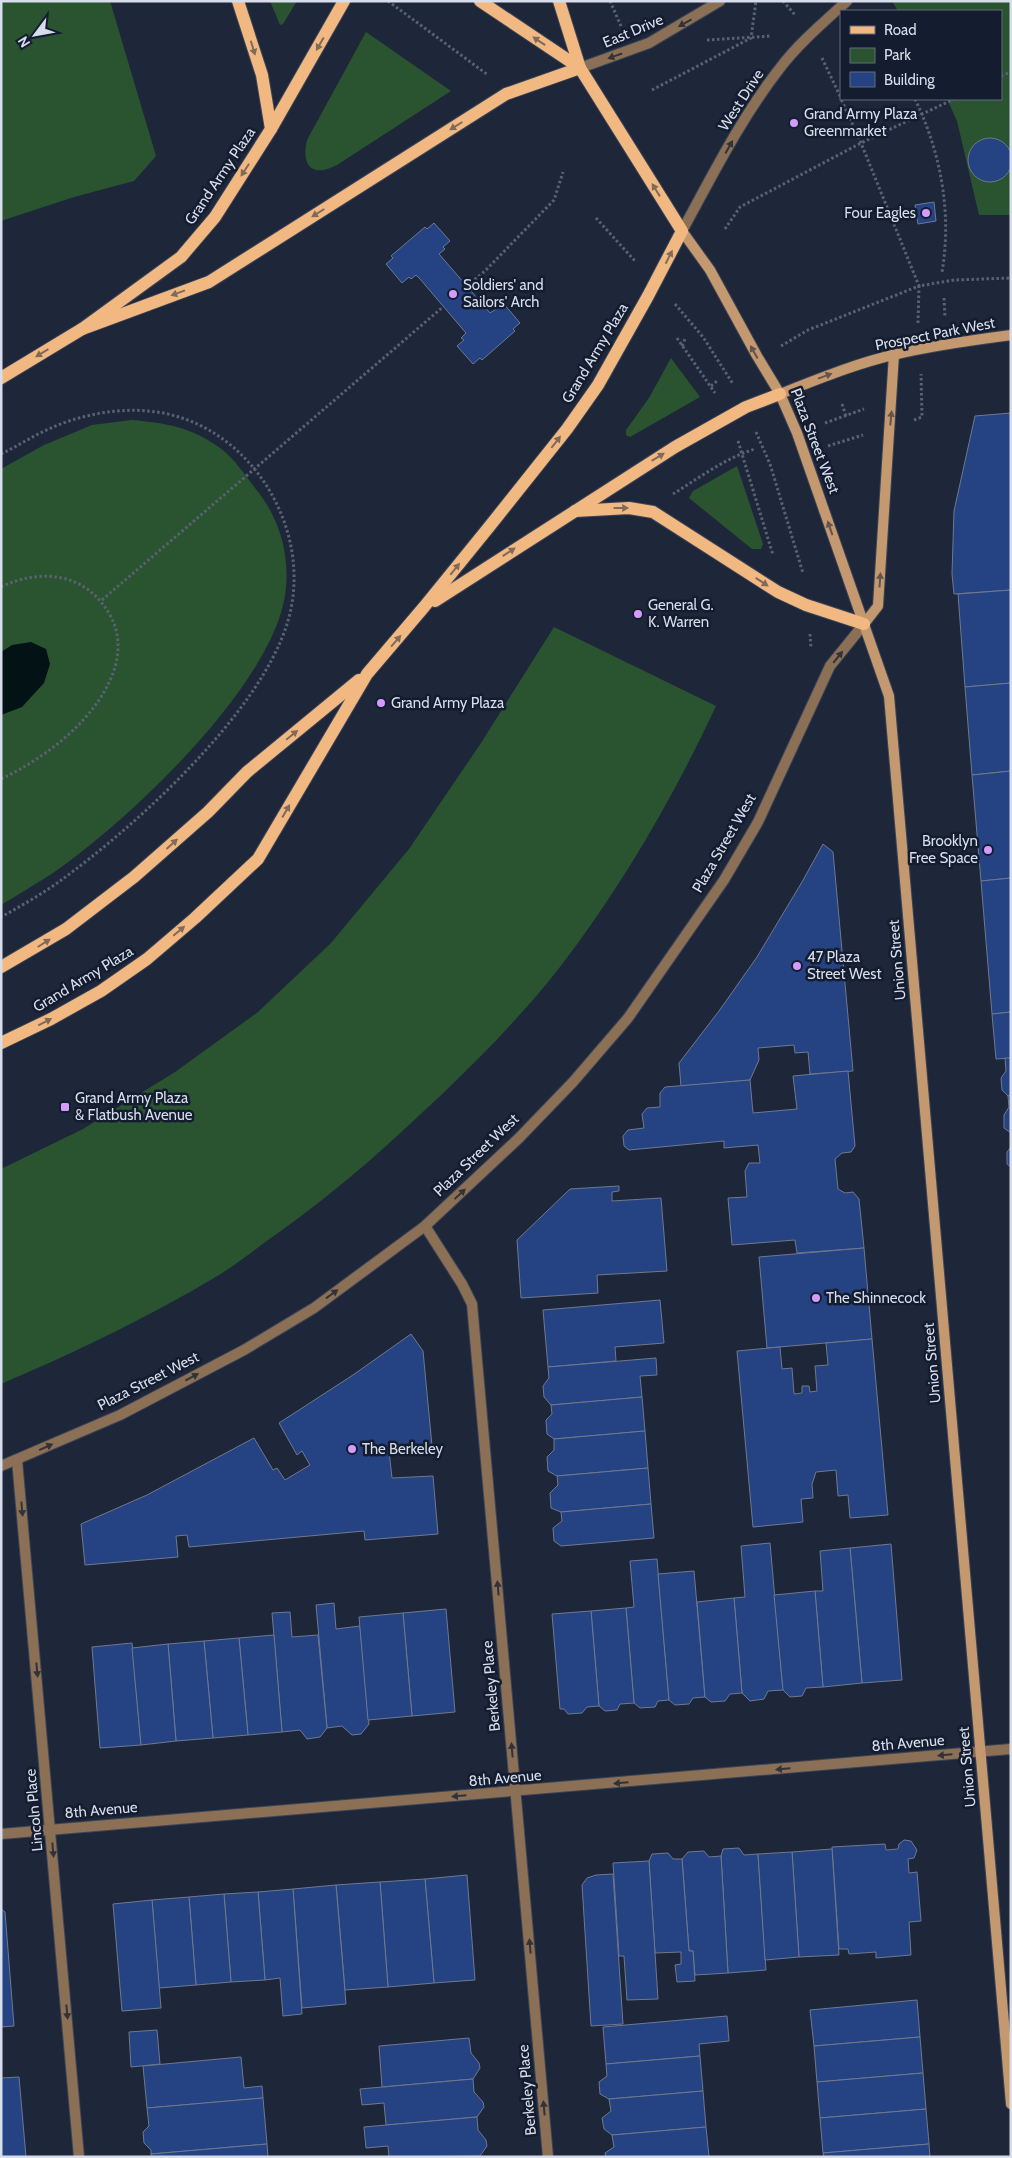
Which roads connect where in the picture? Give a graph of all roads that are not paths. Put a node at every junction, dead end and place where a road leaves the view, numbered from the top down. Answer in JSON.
{"nodes":[{"id":1,"x":238,"y":1,"type":"edge"},
{"id":2,"x":344,"y":1,"type":"edge"},
{"id":3,"x":480,"y":1,"type":"edge"},
{"id":4,"x":559,"y":1,"type":"edge"},
{"id":5,"x":720,"y":1,"type":"edge"},
{"id":6,"x":847,"y":1,"type":"edge"},
{"id":7,"x":580,"y":68,"type":"junction"},
{"id":8,"x":271,"y":129,"type":"junction"},
{"id":9,"x":682,"y":231,"type":"junction"},
{"id":10,"x":82,"y":329,"type":"junction"},
{"id":11,"x":1011,"y":334,"type":"edge"},
{"id":12,"x":894,"y":354,"type":"junction"},
{"id":13,"x":1,"y":378,"type":"edge"},
{"id":14,"x":780,"y":394,"type":"junction"},
{"id":15,"x":572,"y":511,"type":"junction"},
{"id":16,"x":424,"y":607,"type":"junction"},
{"id":17,"x":864,"y":624,"type":"junction"},
{"id":18,"x":367,"y":674,"type":"junction"},
{"id":19,"x":1,"y":967,"type":"edge"},
{"id":20,"x":1,"y":1043,"type":"edge"},
{"id":21,"x":425,"y":1226,"type":"junction"},
{"id":22,"x":18,"y":1460,"type":"junction"},
{"id":23,"x":1,"y":1466,"type":"edge"},
{"id":24,"x":1011,"y":1749,"type":"edge"},
{"id":25,"x":981,"y":1752,"type":"junction"},
{"id":26,"x":516,"y":1792,"type":"junction"},
{"id":27,"x":51,"y":1829,"type":"junction"},
{"id":28,"x":1,"y":1834,"type":"edge"},
{"id":29,"x":1011,"y":2104,"type":"edge"},
{"id":30,"x":79,"y":2157,"type":"edge"},
{"id":31,"x":548,"y":2157,"type":"edge"}],
"edges":[{"from":1,"to":8,"type":"main road","one_way":true},
{"from":2,"to":8,"type":"main road","name":"Grand Army Plaza","one_way":true},
{"from":7,"to":3,"type":"main road","name":"Plaza Street West","one_way":true},
{"from":4,"to":7,"type":"main road"},
{"from":5,"to":7,"type":"street","name":"East Drive","one_way":true},
{"from":9,"to":6,"type":"street","name":"West Drive","one_way":true},
{"from":9,"to":7,"type":"main road","name":"Plaza Street West","one_way":true},
{"from":7,"to":10,"type":"main road","one_way":true},
{"from":8,"to":10,"type":"main road","name":"Grand Army Plaza","one_way":true},
{"from":14,"to":9,"type":"main road","name":"Plaza Street West","one_way":true},
{"from":16,"to":9,"type":"main road","name":"Grand Army Plaza","one_way":true},
{"from":10,"to":13,"type":"main road","name":"Grand Army Plaza","one_way":true},
{"from":11,"to":12,"type":"main road","name":"Prospect Park West"},
{"from":14,"to":12,"type":"main road","name":"Prospect Park West","one_way":true},
{"from":17,"to":12,"type":"main road","one_way":true},
{"from":15,"to":14,"type":"main road","one_way":true},
{"from":17,"to":14,"type":"main road","name":"Plaza Street West","one_way":true},
{"from":16,"to":15,"type":"main road","one_way":true},
{"from":15,"to":17,"type":"main road","one_way":true},
{"from":18,"to":16,"type":"main road","name":"Grand Army Plaza","one_way":true},
{"from":21,"to":17,"type":"street","name":"Plaza Street West","one_way":true},
{"from":17,"to":25,"type":"main road","name":"Union Street"},
{"from":19,"to":18,"type":"main road","one_way":true},
{"from":20,"to":18,"type":"main road","name":"Grand Army Plaza","one_way":true},
{"from":22,"to":21,"type":"street","name":"Plaza Street West","one_way":true},
{"from":26,"to":21,"type":"street","name":"Berkeley Place","one_way":true},
{"from":22,"to":23,"type":"street","name":"Plaza Street West"},
{"from":22,"to":27,"type":"street","name":"Lincoln Place","one_way":true},
{"from":24,"to":25,"type":"street","name":"8th Avenue"},
{"from":25,"to":26,"type":"street","name":"8th Avenue","one_way":true},
{"from":25,"to":29,"type":"main road","name":"Union Street"},
{"from":26,"to":27,"type":"street","name":"8th Avenue","one_way":true},
{"from":31,"to":26,"type":"street","name":"Berkeley Place","one_way":true},
{"from":27,"to":28,"type":"street","name":"8th Avenue"},
{"from":27,"to":30,"type":"street","name":"Lincoln Place","one_way":true}]}
